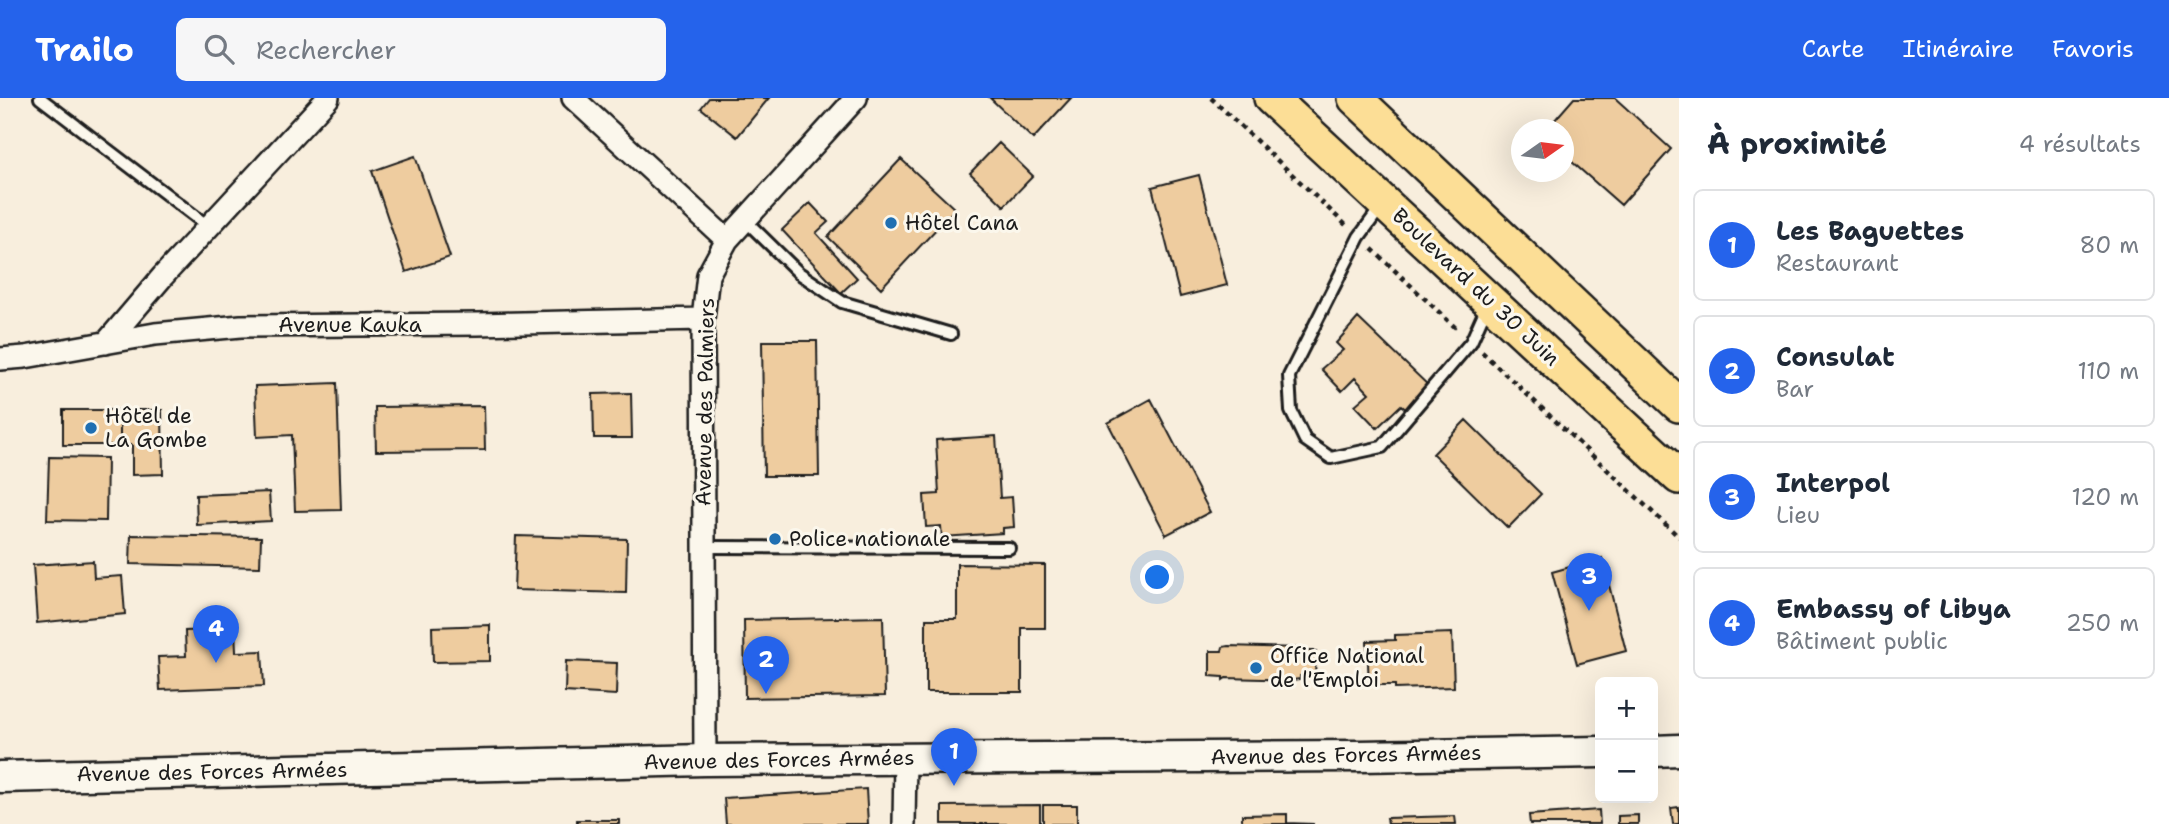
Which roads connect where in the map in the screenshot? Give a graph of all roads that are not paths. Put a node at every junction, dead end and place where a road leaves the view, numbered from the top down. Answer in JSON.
{"nodes":[{"id":1,"x":40,"y":98,"type":"edge"},
{"id":2,"x":328,"y":98,"type":"edge"},
{"id":3,"x":573,"y":98,"type":"edge"},
{"id":4,"x":856,"y":98,"type":"edge"},
{"id":5,"x":1271,"y":98,"type":"edge"},
{"id":6,"x":1355,"y":98,"type":"edge"},
{"id":7,"x":1385,"y":202,"type":"junction"},
{"id":8,"x":745,"y":220,"type":"junction"},
{"id":9,"x":209,"y":227,"type":"junction"},
{"id":10,"x":727,"y":240,"type":"junction"},
{"id":11,"x":1490,"y":300,"type":"junction"},
{"id":12,"x":703,"y":319,"type":"junction"},
{"id":13,"x":951,"y":334,"type":"dead end"},
{"id":14,"x":106,"y":343,"type":"junction"},
{"id":15,"x":0,"y":359,"type":"edge"},
{"id":16,"x":1679,"y":405,"type":"edge"},
{"id":17,"x":1671,"y":469,"type":"edge"},
{"id":18,"x":704,"y":547,"type":"junction"},
{"id":19,"x":1009,"y":548,"type":"dead end"},
{"id":20,"x":1679,"y":750,"type":"edge"},
{"id":21,"x":1658,"y":751,"type":"edge"},
{"id":22,"x":1595,"y":752,"type":"edge"},
{"id":23,"x":905,"y":759,"type":"junction"},
{"id":24,"x":705,"y":760,"type":"junction"},
{"id":25,"x":0,"y":777,"type":"edge"},
{"id":26,"x":904,"y":824,"type":"edge"}],
"edges":[{"from":1,"to":9,"type":"lane"},
{"from":2,"to":9,"type":"street"},
{"from":3,"to":10,"type":"street"},
{"from":4,"to":8,"type":"street","name":"Avenue des Palmiers"},
{"from":5,"to":7,"type":"main road","name":"Boulevard du 30 Juin"},
{"from":6,"to":16,"type":"main road"},
{"from":7,"to":11,"type":"main road","name":"Boulevard du 30 Juin"},
{"from":7,"to":11,"type":"lane"},
{"from":8,"to":10,"type":"street","name":"Avenue des Palmiers"},
{"from":8,"to":13,"type":"lane"},
{"from":9,"to":14,"type":"street"},
{"from":10,"to":12,"type":"street","name":"Avenue des Palmiers"},
{"from":11,"to":17,"type":"main road","name":"Boulevard du 30 Juin"},
{"from":12,"to":14,"type":"street","name":"Avenue Kauka"},
{"from":12,"to":18,"type":"street","name":"Avenue des Palmiers"},
{"from":14,"to":15,"type":"street","name":"Avenue Kauka"},
{"from":18,"to":19,"type":"lane"},
{"from":18,"to":24,"type":"street","name":"Avenue des Palmiers"},
{"from":20,"to":21,"type":"street"},
{"from":22,"to":23,"type":"street","name":"Avenue des Forces Armées"},
{"from":23,"to":24,"type":"street","name":"Avenue des Forces Armées"},
{"from":23,"to":26,"type":"street"},
{"from":24,"to":25,"type":"street","name":"Avenue des Forces Armées"}]}
